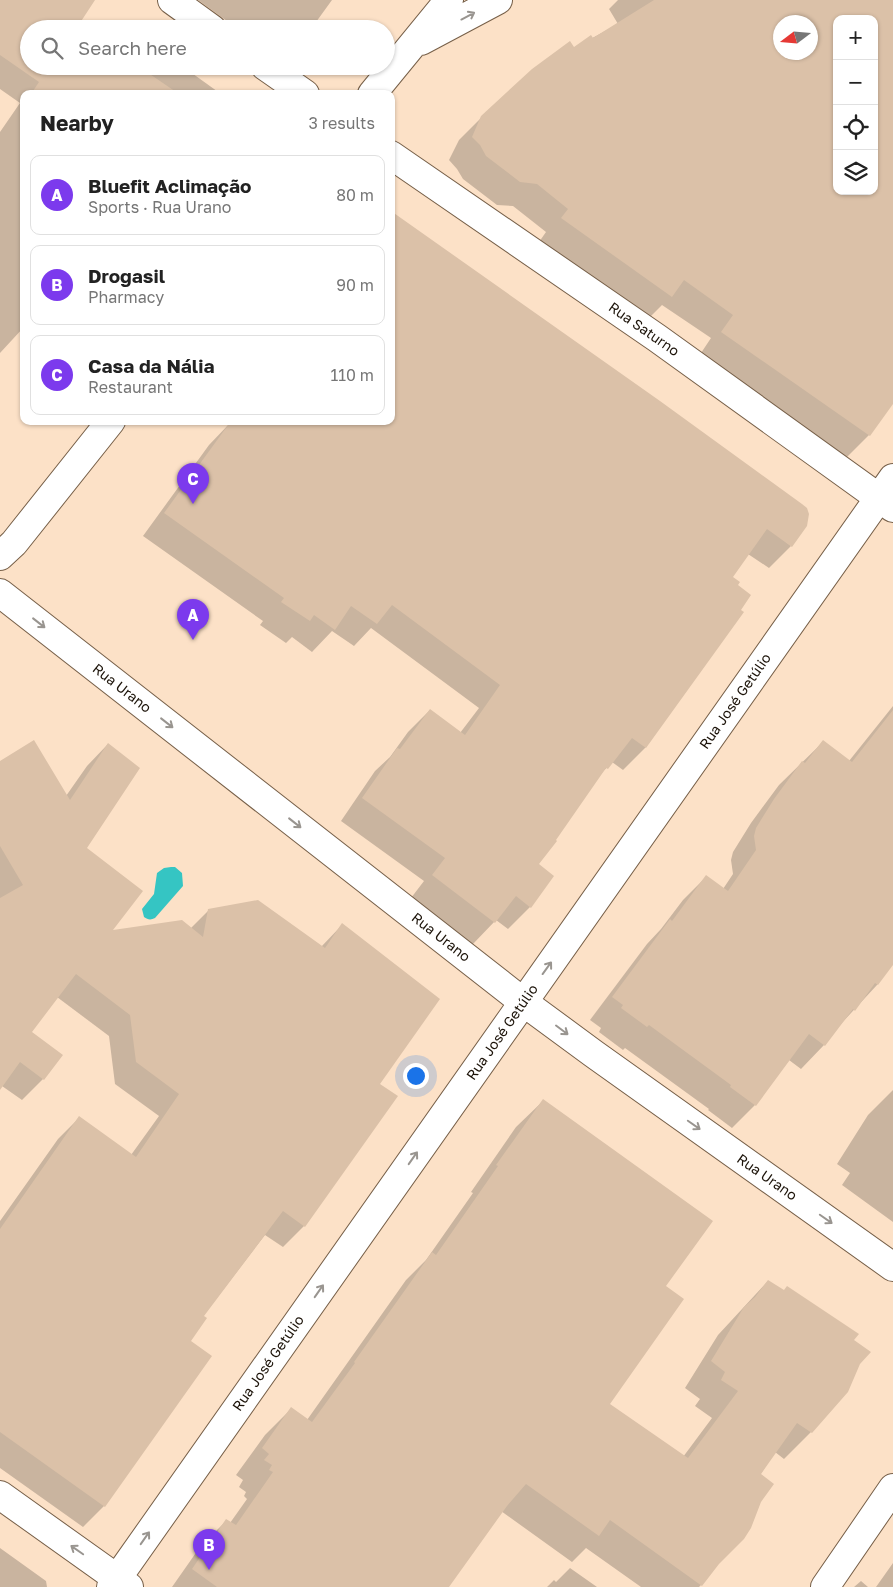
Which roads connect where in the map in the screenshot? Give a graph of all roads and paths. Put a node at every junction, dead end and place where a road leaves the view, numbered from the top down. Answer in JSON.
{"nodes":[{"id":1,"x":172,"y":0,"type":"edge"},
{"id":2,"x":448,"y":0,"type":"edge"},
{"id":3,"x":498,"y":0,"type":"edge"},
{"id":4,"x":200,"y":20,"type":"edge"},
{"id":5,"x":409,"y":47,"type":"junction"},
{"id":6,"x":395,"y":65,"type":"edge"},
{"id":7,"x":278,"y":75,"type":"edge"},
{"id":8,"x":387,"y":75,"type":"edge"},
{"id":9,"x":299,"y":90,"type":"edge"},
{"id":10,"x":375,"y":90,"type":"edge"},
{"id":11,"x":395,"y":157,"type":"edge"},
{"id":12,"x":108,"y":425,"type":"edge"},
{"id":13,"x":888,"y":494,"type":"edge"},
{"id":14,"x":0,"y":556,"type":"edge"},
{"id":15,"x":0,"y":593,"type":"edge"},
{"id":16,"x":522,"y":1001,"type":"junction"},
{"id":17,"x":893,"y":1267,"type":"edge"},
{"id":18,"x":893,"y":1488,"type":"edge"},
{"id":19,"x":0,"y":1495,"type":"edge"},
{"id":20,"x":119,"y":1584,"type":"edge"},
{"id":21,"x":825,"y":1587,"type":"edge"}],
"edges":[{"from":1,"to":4,"type":"street"},
{"from":2,"to":5,"type":"street"},
{"from":5,"to":3,"type":"street","one_way":true},
{"from":5,"to":6,"type":"street"},
{"from":7,"to":9,"type":"street"},
{"from":8,"to":10,"type":"street"},
{"from":11,"to":13,"type":"street","name":"Rua Saturno"},
{"from":12,"to":14,"type":"street"},
{"from":16,"to":13,"type":"street","name":"Rua José Getúlio","one_way":true},
{"from":15,"to":16,"type":"street","name":"Rua Urano","one_way":true},
{"from":16,"to":17,"type":"street","name":"Rua Urano","one_way":true},
{"from":20,"to":16,"type":"street","name":"Rua José Getúlio","one_way":true},
{"from":18,"to":21,"type":"street"},
{"from":20,"to":19,"type":"street","one_way":true}]}
